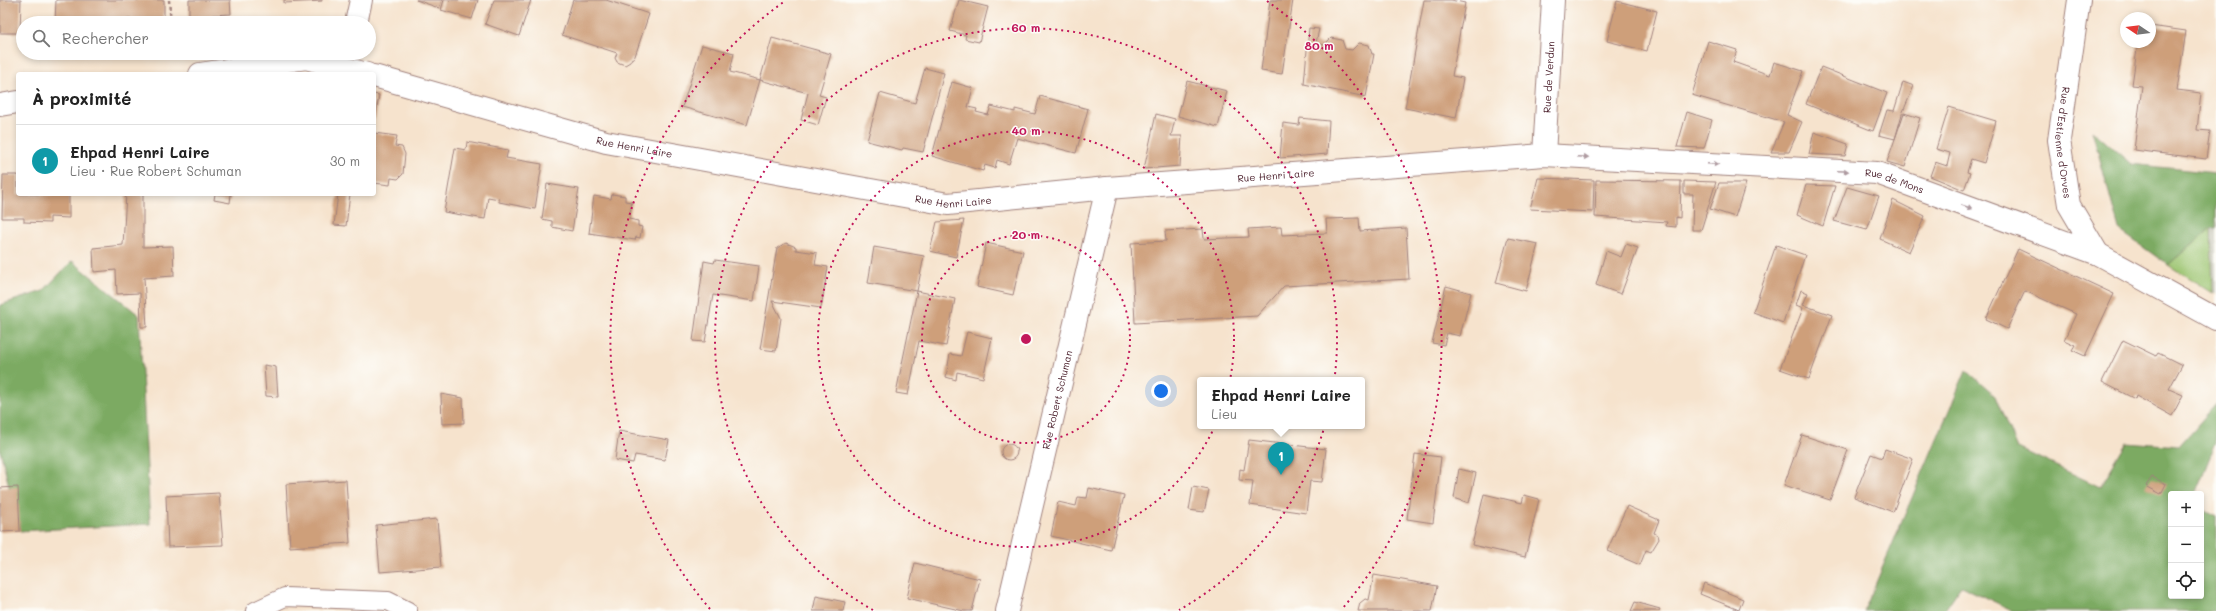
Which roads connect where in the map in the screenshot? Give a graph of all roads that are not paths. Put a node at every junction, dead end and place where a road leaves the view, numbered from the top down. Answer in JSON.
{"nodes":[{"id":1,"x":361,"y":0,"type":"edge"},
{"id":2,"x":1553,"y":0,"type":"edge"},
{"id":3,"x":2079,"y":0,"type":"edge"},
{"id":4,"x":358,"y":16,"type":"edge"},
{"id":5,"x":293,"y":60,"type":"edge"},
{"id":6,"x":320,"y":60,"type":"edge"},
{"id":7,"x":355,"y":65,"type":"edge"},
{"id":8,"x":213,"y":72,"type":"edge"},
{"id":9,"x":376,"y":77,"type":"edge"},
{"id":10,"x":16,"y":102,"type":"edge"},
{"id":11,"x":0,"y":105,"type":"edge"},
{"id":12,"x":1544,"y":155,"type":"junction"},
{"id":13,"x":1107,"y":188,"type":"junction"},
{"id":14,"x":2098,"y":254,"type":"junction"},
{"id":15,"x":2216,"y":319,"type":"edge"},
{"id":16,"x":255,"y":611,"type":"edge"},
{"id":17,"x":408,"y":611,"type":"edge"},
{"id":18,"x":1007,"y":611,"type":"edge"}],
"edges":[{"from":1,"to":4,"type":"street"},
{"from":2,"to":12,"type":"street","name":"Rue de Verdun"},
{"from":3,"to":14,"type":"street","name":"Rue d'Estienne d'Orves"},
{"from":5,"to":8,"type":"street"},
{"from":6,"to":7,"type":"street"},
{"from":9,"to":13,"type":"street","name":"Rue Henri Laire"},
{"from":10,"to":11,"type":"street"},
{"from":12,"to":13,"type":"street","name":"Rue Henri Laire"},
{"from":12,"to":14,"type":"street","name":"Rue de Mons","one_way":true},
{"from":13,"to":18,"type":"street","name":"Rue Robert Schuman"},
{"from":14,"to":15,"type":"street","name":"Rue de Mons"},
{"from":16,"to":17,"type":"lane"}]}
